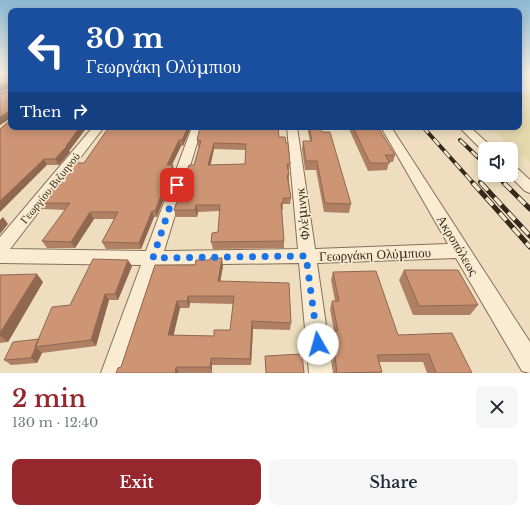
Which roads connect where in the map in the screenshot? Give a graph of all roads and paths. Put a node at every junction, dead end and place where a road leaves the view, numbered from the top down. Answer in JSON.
{"nodes":[{"id":1,"x":98,"y":130,"type":"edge"},
{"id":2,"x":196,"y":130,"type":"edge"},
{"id":3,"x":292,"y":130,"type":"edge"},
{"id":4,"x":388,"y":130,"type":"edge"},
{"id":5,"x":467,"y":130,"type":"edge"},
{"id":6,"x":480,"y":142,"type":"edge"},
{"id":7,"x":518,"y":177,"type":"edge"},
{"id":8,"x":530,"y":188,"type":"edge"},
{"id":9,"x":0,"y":249,"type":"edge"},
{"id":10,"x":461,"y":251,"type":"junction"},
{"id":11,"x":0,"y":256,"type":"edge"},
{"id":12,"x":306,"y":256,"type":"junction"},
{"id":13,"x":153,"y":258,"type":"junction"},
{"id":14,"x":530,"y":363,"type":"edge"},
{"id":15,"x":113,"y":373,"type":"edge"},
{"id":16,"x":321,"y":373,"type":"edge"}],
"edges":[{"from":1,"to":9,"type":"street","name":"Γεωργίου Βιζυηνού"},
{"from":2,"to":13,"type":"street"},
{"from":3,"to":12,"type":"street","name":"Φλέμινγκ"},
{"from":4,"to":10,"type":"street","name":"Ακροπόλεως"},
{"from":5,"to":6,"type":"street"},
{"from":7,"to":8,"type":"street"},
{"from":10,"to":12,"type":"street","name":"Γεωργάκη Ολύμπιου"},
{"from":10,"to":14,"type":"street","name":"Ακροπόλεως"},
{"from":11,"to":13,"type":"street","name":"Γεωργάκη Ολύμπιου"},
{"from":12,"to":13,"type":"street","name":"Γεωργάκη Ολύμπιου"},
{"from":12,"to":16,"type":"street","name":"Φλέμινγκ"},
{"from":13,"to":15,"type":"street"}]}
